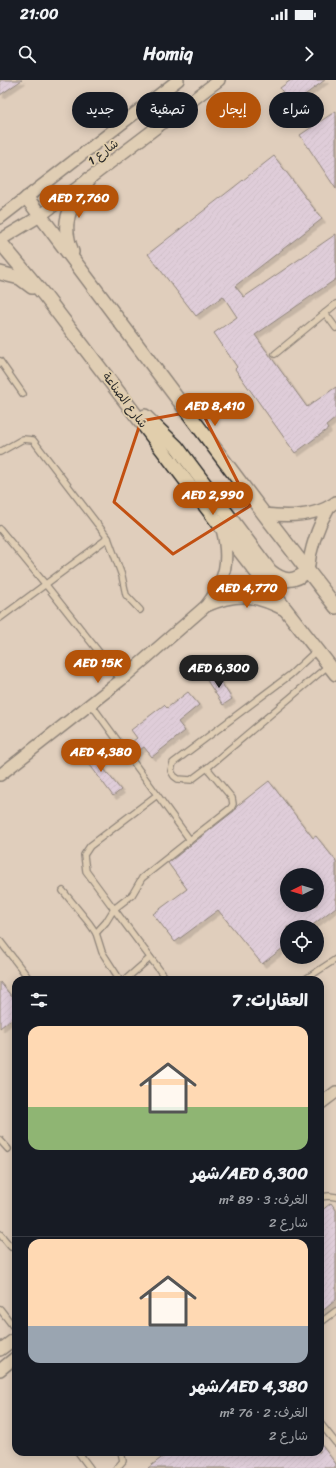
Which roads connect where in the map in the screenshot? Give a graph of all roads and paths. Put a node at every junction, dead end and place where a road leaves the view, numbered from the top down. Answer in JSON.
{"nodes":[{"id":1,"x":178,"y":80,"type":"edge"},
{"id":2,"x":220,"y":80,"type":"edge"},
{"id":3,"x":89,"y":179,"type":"junction"},
{"id":4,"x":27,"y":198,"type":"junction"},
{"id":5,"x":40,"y":216,"type":"junction"},
{"id":6,"x":0,"y":218,"type":"edge"},
{"id":7,"x":0,"y":241,"type":"edge"},
{"id":8,"x":76,"y":262,"type":"junction"},
{"id":9,"x":0,"y":273,"type":"edge"},
{"id":10,"x":45,"y":296,"type":"junction"},
{"id":11,"x":336,"y":304,"type":"edge"},
{"id":12,"x":325,"y":313,"type":"junction"},
{"id":13,"x":336,"y":328,"type":"edge"},
{"id":14,"x":275,"y":354,"type":"dead end"},
{"id":15,"x":0,"y":361,"type":"edge"},
{"id":16,"x":23,"y":394,"type":"dead end"},
{"id":17,"x":126,"y":402,"type":"junction"},
{"id":18,"x":0,"y":452,"type":"edge"},
{"id":19,"x":333,"y":504,"type":"edge"},
{"id":20,"x":264,"y":514,"type":"junction"},
{"id":21,"x":222,"y":528,"type":"junction"},
{"id":22,"x":0,"y":529,"type":"edge"},
{"id":23,"x":108,"y":538,"type":"junction"},
{"id":24,"x":308,"y":571,"type":"junction"},
{"id":25,"x":46,"y":585,"type":"junction"},
{"id":26,"x":206,"y":606,"type":"junction"},
{"id":27,"x":336,"y":607,"type":"edge"},
{"id":28,"x":140,"y":610,"type":"dead end"},
{"id":29,"x":287,"y":612,"type":"junction"},
{"id":30,"x":0,"y":618,"type":"edge"},
{"id":31,"x":317,"y":650,"type":"junction"},
{"id":32,"x":333,"y":670,"type":"edge"},
{"id":33,"x":121,"y":680,"type":"junction"},
{"id":34,"x":91,"y":704,"type":"junction"},
{"id":35,"x":207,"y":768,"type":"junction"},
{"id":36,"x":0,"y":775,"type":"edge"},
{"id":37,"x":157,"y":795,"type":"junction"},
{"id":38,"x":190,"y":840,"type":"junction"},
{"id":39,"x":63,"y":891,"type":"dead end"},
{"id":40,"x":114,"y":910,"type":"junction"},
{"id":41,"x":96,"y":933,"type":"junction"},
{"id":42,"x":0,"y":941,"type":"edge"},
{"id":43,"x":150,"y":958,"type":"junction"},
{"id":44,"x":336,"y":959,"type":"edge"},
{"id":45,"x":27,"y":976,"type":"edge"},
{"id":46,"x":117,"y":976,"type":"edge"},
{"id":47,"x":130,"y":976,"type":"edge"},
{"id":48,"x":164,"y":976,"type":"edge"},
{"id":49,"x":310,"y":976,"type":"edge"},
{"id":50,"x":336,"y":1092,"type":"edge"},
{"id":51,"x":324,"y":1101,"type":"edge"},
{"id":52,"x":0,"y":1140,"type":"edge"},
{"id":53,"x":8,"y":1149,"type":"dead end"},
{"id":54,"x":324,"y":1197,"type":"edge"},
{"id":55,"x":336,"y":1197,"type":"edge"},
{"id":56,"x":0,"y":1234,"type":"edge"},
{"id":57,"x":11,"y":1247,"type":"dead end"},
{"id":58,"x":0,"y":1309,"type":"edge"},
{"id":59,"x":336,"y":1311,"type":"edge"},
{"id":60,"x":324,"y":1320,"type":"edge"},
{"id":61,"x":12,"y":1325,"type":"edge"},
{"id":62,"x":12,"y":1341,"type":"edge"},
{"id":63,"x":0,"y":1350,"type":"edge"},
{"id":64,"x":12,"y":1360,"type":"edge"},
{"id":65,"x":0,"y":1370,"type":"edge"},
{"id":66,"x":324,"y":1428,"type":"edge"},
{"id":67,"x":336,"y":1443,"type":"edge"},
{"id":68,"x":81,"y":1456,"type":"edge"},
{"id":69,"x":122,"y":1456,"type":"edge"},
{"id":70,"x":90,"y":1468,"type":"edge"},
{"id":71,"x":117,"y":1468,"type":"edge"}],
"edges":[{"from":1,"to":4,"type":"street","name":"شارع 1"},
{"from":2,"to":3,"type":"street","name":"شارع 1"},
{"from":3,"to":5,"type":"street","name":"شارع 1"},
{"from":3,"to":8,"type":"street"},
{"from":4,"to":5,"type":"street"},
{"from":4,"to":6,"type":"street","name":"شارع 1"},
{"from":5,"to":7,"type":"street","name":"شارع 1"},
{"from":5,"to":8,"type":"street"},
{"from":7,"to":10,"type":"street","name":"شارع الصناعة"},
{"from":8,"to":20,"type":"street"},
{"from":9,"to":10,"type":"street"},
{"from":10,"to":17,"type":"street","name":"شارع الصناعة"},
{"from":11,"to":12,"type":"lane"},
{"from":12,"to":13,"type":"lane"},
{"from":12,"to":14,"type":"lane"},
{"from":15,"to":16,"type":"lane"},
{"from":17,"to":21,"type":"street","name":"شارع الصناعة"},
{"from":17,"to":24,"type":"street"},
{"from":18,"to":23,"type":"lane"},
{"from":19,"to":20,"type":"street"},
{"from":19,"to":24,"type":"street"},
{"from":20,"to":24,"type":"street"},
{"from":21,"to":26,"type":"street"},
{"from":21,"to":29,"type":"street","name":"شارع الصناعة"},
{"from":22,"to":25,"type":"lane"},
{"from":23,"to":25,"type":"lane"},
{"from":23,"to":28,"type":"lane"},
{"from":24,"to":27,"type":"street"},
{"from":25,"to":30,"type":"lane"},
{"from":25,"to":33,"type":"lane"},
{"from":26,"to":29,"type":"street"},
{"from":26,"to":33,"type":"street"},
{"from":29,"to":31,"type":"street","name":"شارع الصناعة"},
{"from":31,"to":32,"type":"street","name":"شارع الصناعة"},
{"from":31,"to":35,"type":"lane"},
{"from":32,"to":35,"type":"lane"},
{"from":33,"to":34,"type":"street"},
{"from":34,"to":36,"type":"street"},
{"from":34,"to":37,"type":"lane"},
{"from":35,"to":38,"type":"lane"},
{"from":37,"to":38,"type":"lane"},
{"from":37,"to":40,"type":"lane"},
{"from":38,"to":40,"type":"lane"},
{"from":39,"to":41,"type":"lane"},
{"from":40,"to":41,"type":"lane"},
{"from":40,"to":43,"type":"lane"},
{"from":41,"to":46,"type":"lane"},
{"from":42,"to":45,"type":"lane"},
{"from":43,"to":47,"type":"lane"},
{"from":43,"to":48,"type":"lane"},
{"from":44,"to":49,"type":"lane"},
{"from":50,"to":51,"type":"street"},
{"from":52,"to":53,"type":"lane"},
{"from":54,"to":55,"type":"lane"},
{"from":56,"to":57,"type":"lane"},
{"from":58,"to":61,"type":"lane"},
{"from":59,"to":60,"type":"lane"},
{"from":62,"to":63,"type":"street"},
{"from":64,"to":65,"type":"street"},
{"from":66,"to":67,"type":"lane"},
{"from":68,"to":70,"type":"lane"},
{"from":69,"to":71,"type":"lane"}]}
